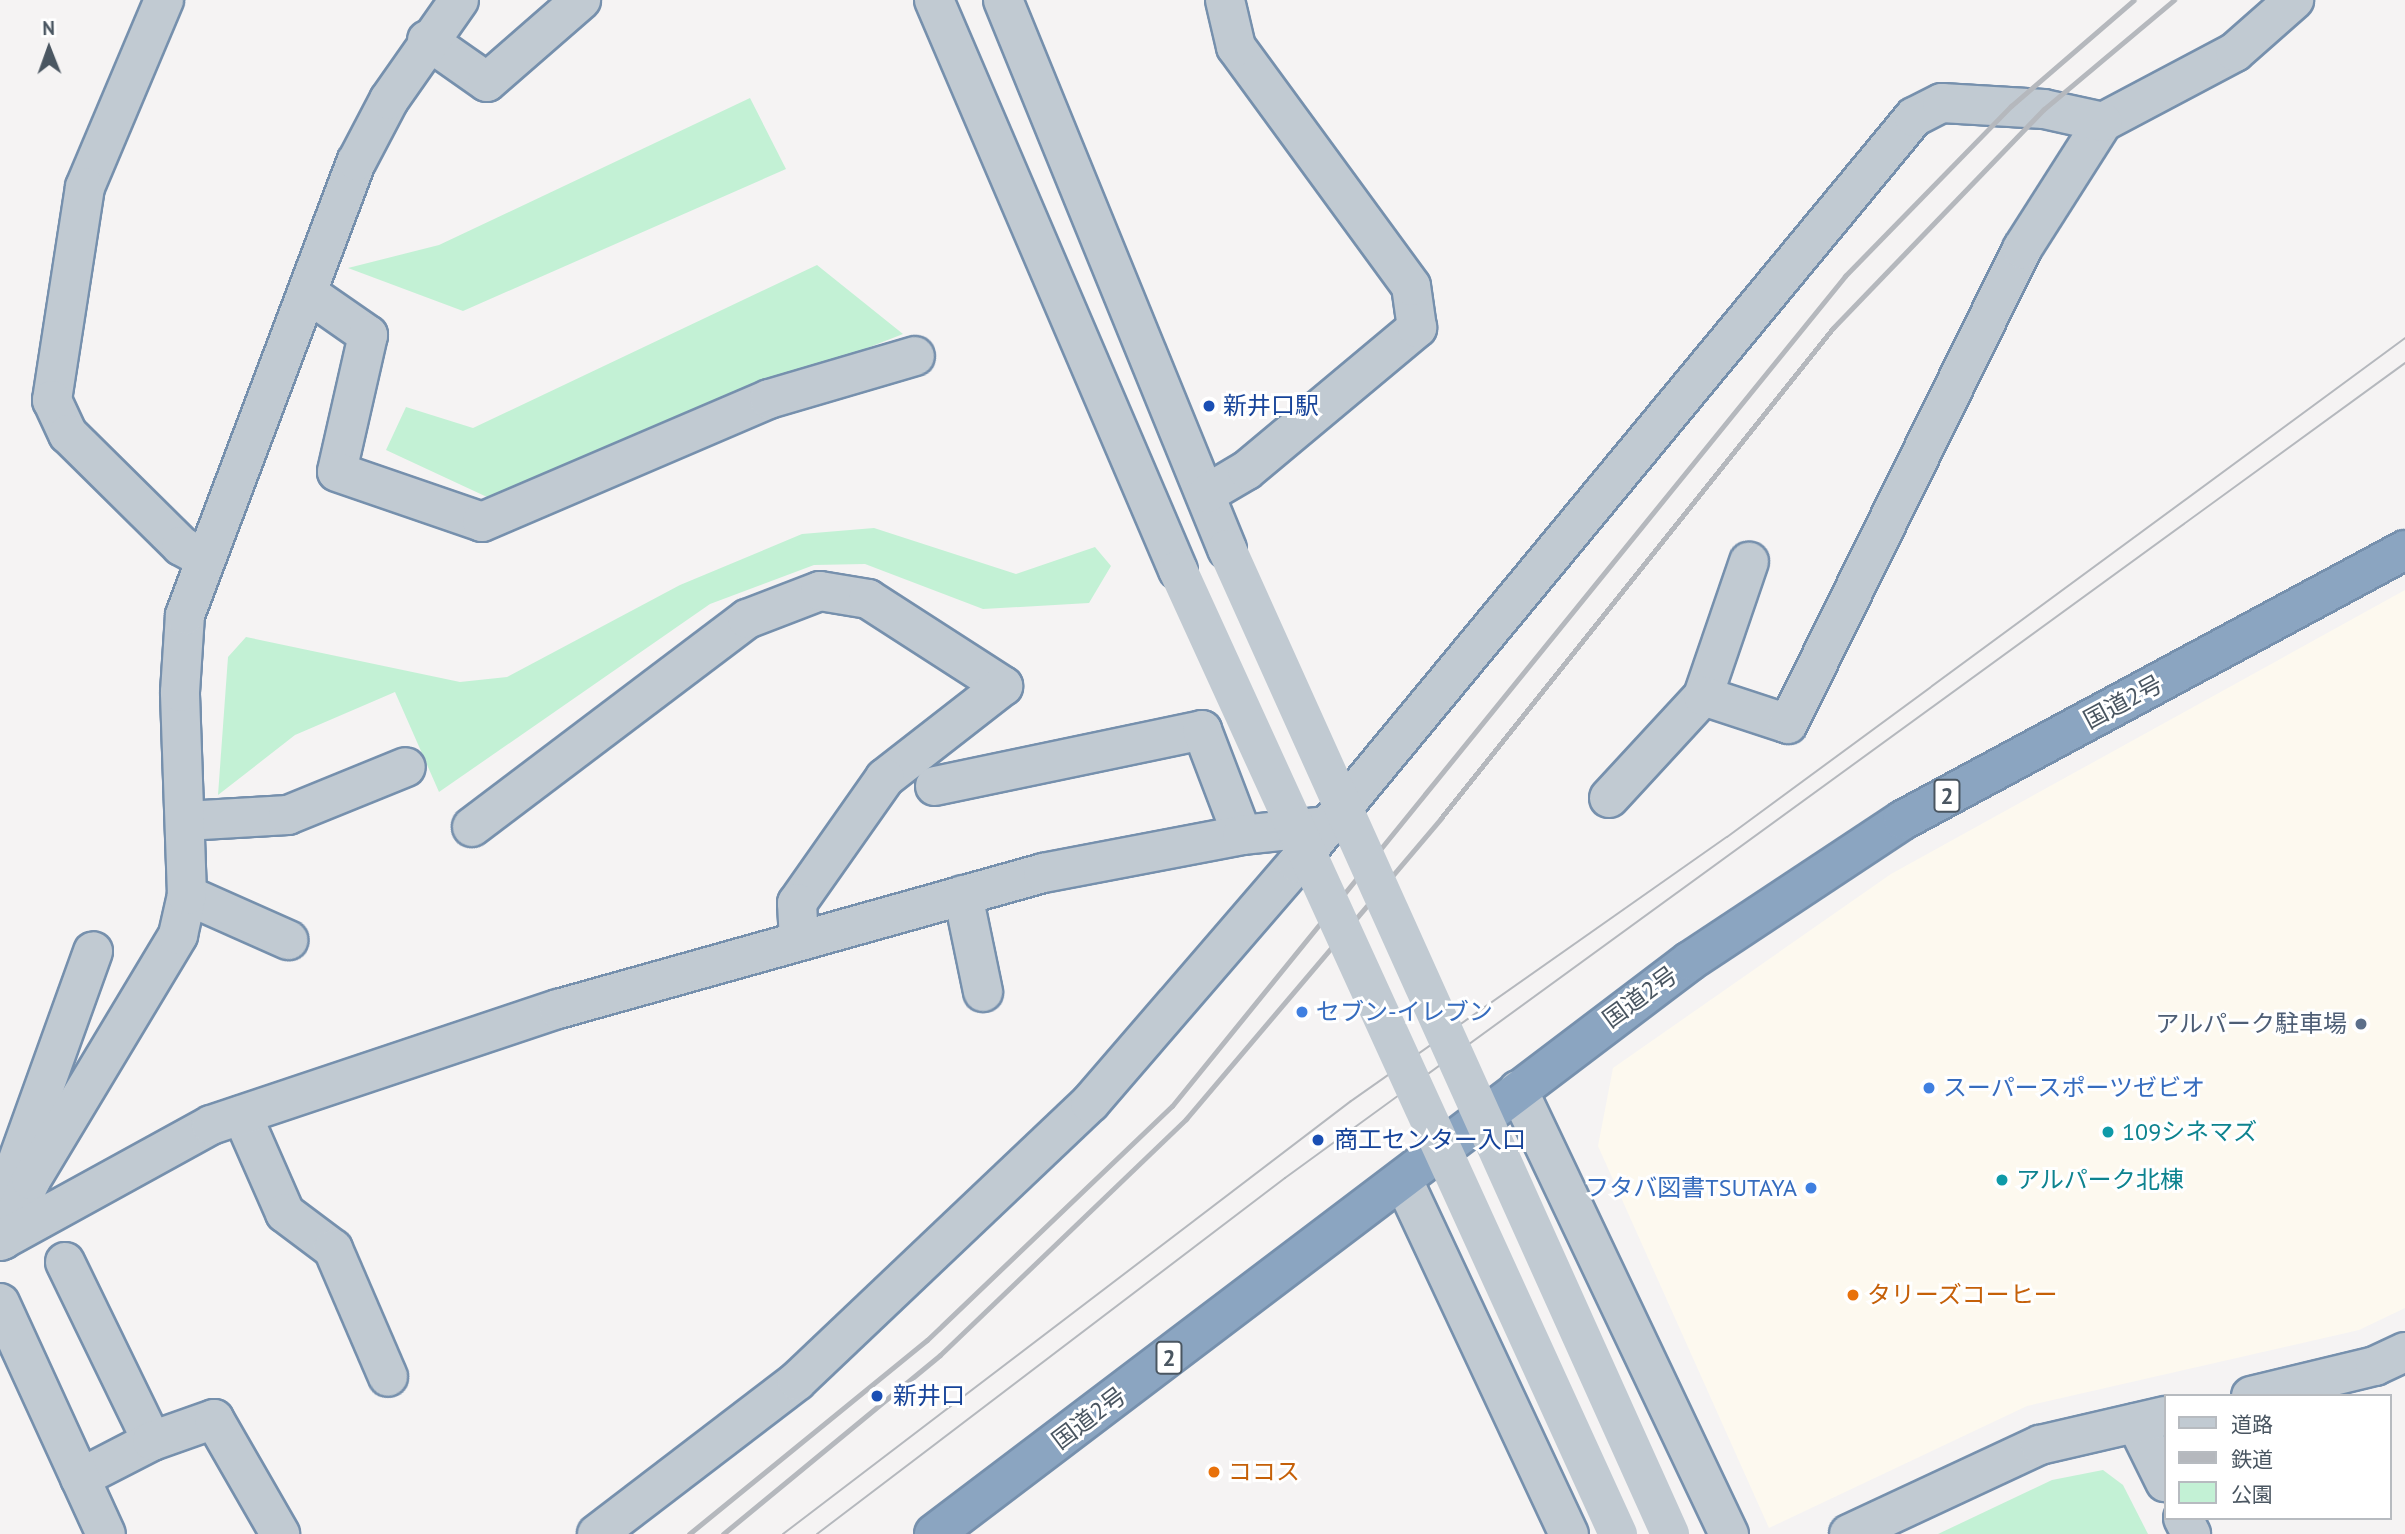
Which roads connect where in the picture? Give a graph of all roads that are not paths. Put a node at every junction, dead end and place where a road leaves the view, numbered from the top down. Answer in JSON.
{"nodes":[{"id":1,"x":164,"y":0,"type":"edge"},
{"id":2,"x":458,"y":0,"type":"edge"},
{"id":3,"x":580,"y":0,"type":"edge"},
{"id":4,"x":934,"y":0,"type":"edge"},
{"id":5,"x":1003,"y":0,"type":"edge"},
{"id":6,"x":1225,"y":0,"type":"edge"},
{"id":7,"x":2294,"y":0,"type":"edge"},
{"id":8,"x":427,"y":40,"type":"junction"},
{"id":9,"x":2103,"y":122,"type":"junction"},
{"id":10,"x":309,"y":294,"type":"junction"},
{"id":11,"x":915,"y":356,"type":"dead end"},
{"id":12,"x":1208,"y":493,"type":"junction"},
{"id":13,"x":2405,"y":550,"type":"edge"},
{"id":14,"x":204,"y":558,"type":"junction"},
{"id":15,"x":1749,"y":562,"type":"dead end"},
{"id":16,"x":1703,"y":696,"type":"junction"},
{"id":17,"x":406,"y":767,"type":"dead end"},
{"id":18,"x":935,"y":786,"type":"dead end"},
{"id":19,"x":1609,"y":798,"type":"dead end"},
{"id":20,"x":185,"y":821,"type":"junction"},
{"id":21,"x":1328,"y":826,"type":"junction"},
{"id":22,"x":472,"y":827,"type":"dead end"},
{"id":23,"x":1242,"y":835,"type":"junction"},
{"id":24,"x":187,"y":895,"type":"junction"},
{"id":25,"x":963,"y":895,"type":"junction"},
{"id":26,"x":799,"y":939,"type":"junction"},
{"id":27,"x":288,"y":940,"type":"dead end"},
{"id":28,"x":93,"y":951,"type":"dead end"},
{"id":29,"x":983,"y":992,"type":"dead end"},
{"id":30,"x":1518,"y":1090,"type":"junction"},
{"id":31,"x":242,"y":1115,"type":"junction"},
{"id":32,"x":1403,"y":1180,"type":"junction"},
{"id":33,"x":1,"y":1250,"type":"edge"},
{"id":34,"x":65,"y":1262,"type":"dead end"},
{"id":35,"x":0,"y":1303,"type":"edge"},
{"id":36,"x":2405,"y":1352,"type":"edge"},
{"id":37,"x":388,"y":1377,"type":"dead end"},
{"id":38,"x":2258,"y":1394,"type":"edge"},
{"id":39,"x":2151,"y":1420,"type":"edge"},
{"id":40,"x":152,"y":1441,"type":"junction"},
{"id":41,"x":80,"y":1478,"type":"junction"},
{"id":42,"x":2164,"y":1478,"type":"edge"},
{"id":43,"x":106,"y":1534,"type":"edge"},
{"id":44,"x":280,"y":1534,"type":"edge"},
{"id":45,"x":597,"y":1534,"type":"edge"},
{"id":46,"x":934,"y":1534,"type":"edge"},
{"id":47,"x":1569,"y":1534,"type":"edge"},
{"id":48,"x":1618,"y":1534,"type":"edge"},
{"id":49,"x":1670,"y":1534,"type":"edge"},
{"id":50,"x":1729,"y":1534,"type":"edge"},
{"id":51,"x":1850,"y":1534,"type":"edge"}],
"edges":[{"from":1,"to":14,"type":"street"},
{"from":2,"to":8,"type":"street"},
{"from":3,"to":8,"type":"street"},
{"from":4,"to":48,"type":"street","bridge":true},
{"from":5,"to":12,"type":"street"},
{"from":6,"to":12,"type":"street"},
{"from":7,"to":9,"type":"street"},
{"from":8,"to":10,"type":"street"},
{"from":9,"to":16,"type":"street"},
{"from":9,"to":21,"type":"street"},
{"from":10,"to":11,"type":"street"},
{"from":10,"to":14,"type":"street"},
{"from":12,"to":49,"type":"street","bridge":true},
{"from":13,"to":30,"type":"highway","name":"国道2号","number":"2"},
{"from":14,"to":20,"type":"street"},
{"from":15,"to":16,"type":"street"},
{"from":16,"to":19,"type":"street"},
{"from":17,"to":20,"type":"street"},
{"from":18,"to":23,"type":"street"},
{"from":20,"to":24,"type":"street"},
{"from":21,"to":23,"type":"street"},
{"from":21,"to":45,"type":"street"},
{"from":22,"to":26,"type":"street"},
{"from":23,"to":25,"type":"street"},
{"from":24,"to":27,"type":"street"},
{"from":24,"to":33,"type":"street"},
{"from":25,"to":26,"type":"street"},
{"from":25,"to":29,"type":"street"},
{"from":26,"to":31,"type":"street"},
{"from":28,"to":33,"type":"street"},
{"from":30,"to":32,"type":"highway","name":"国道2号","number":"2"},
{"from":30,"to":50,"type":"street"},
{"from":31,"to":33,"type":"street"},
{"from":31,"to":37,"type":"street"},
{"from":32,"to":46,"type":"highway","name":"国道2号","number":"2"},
{"from":32,"to":47,"type":"street"},
{"from":34,"to":40,"type":"street"},
{"from":35,"to":41,"type":"street"},
{"from":36,"to":38,"type":"street"},
{"from":39,"to":42,"type":"street"},
{"from":39,"to":51,"type":"street"},
{"from":40,"to":41,"type":"street"},
{"from":40,"to":44,"type":"street"},
{"from":41,"to":43,"type":"street"}]}
